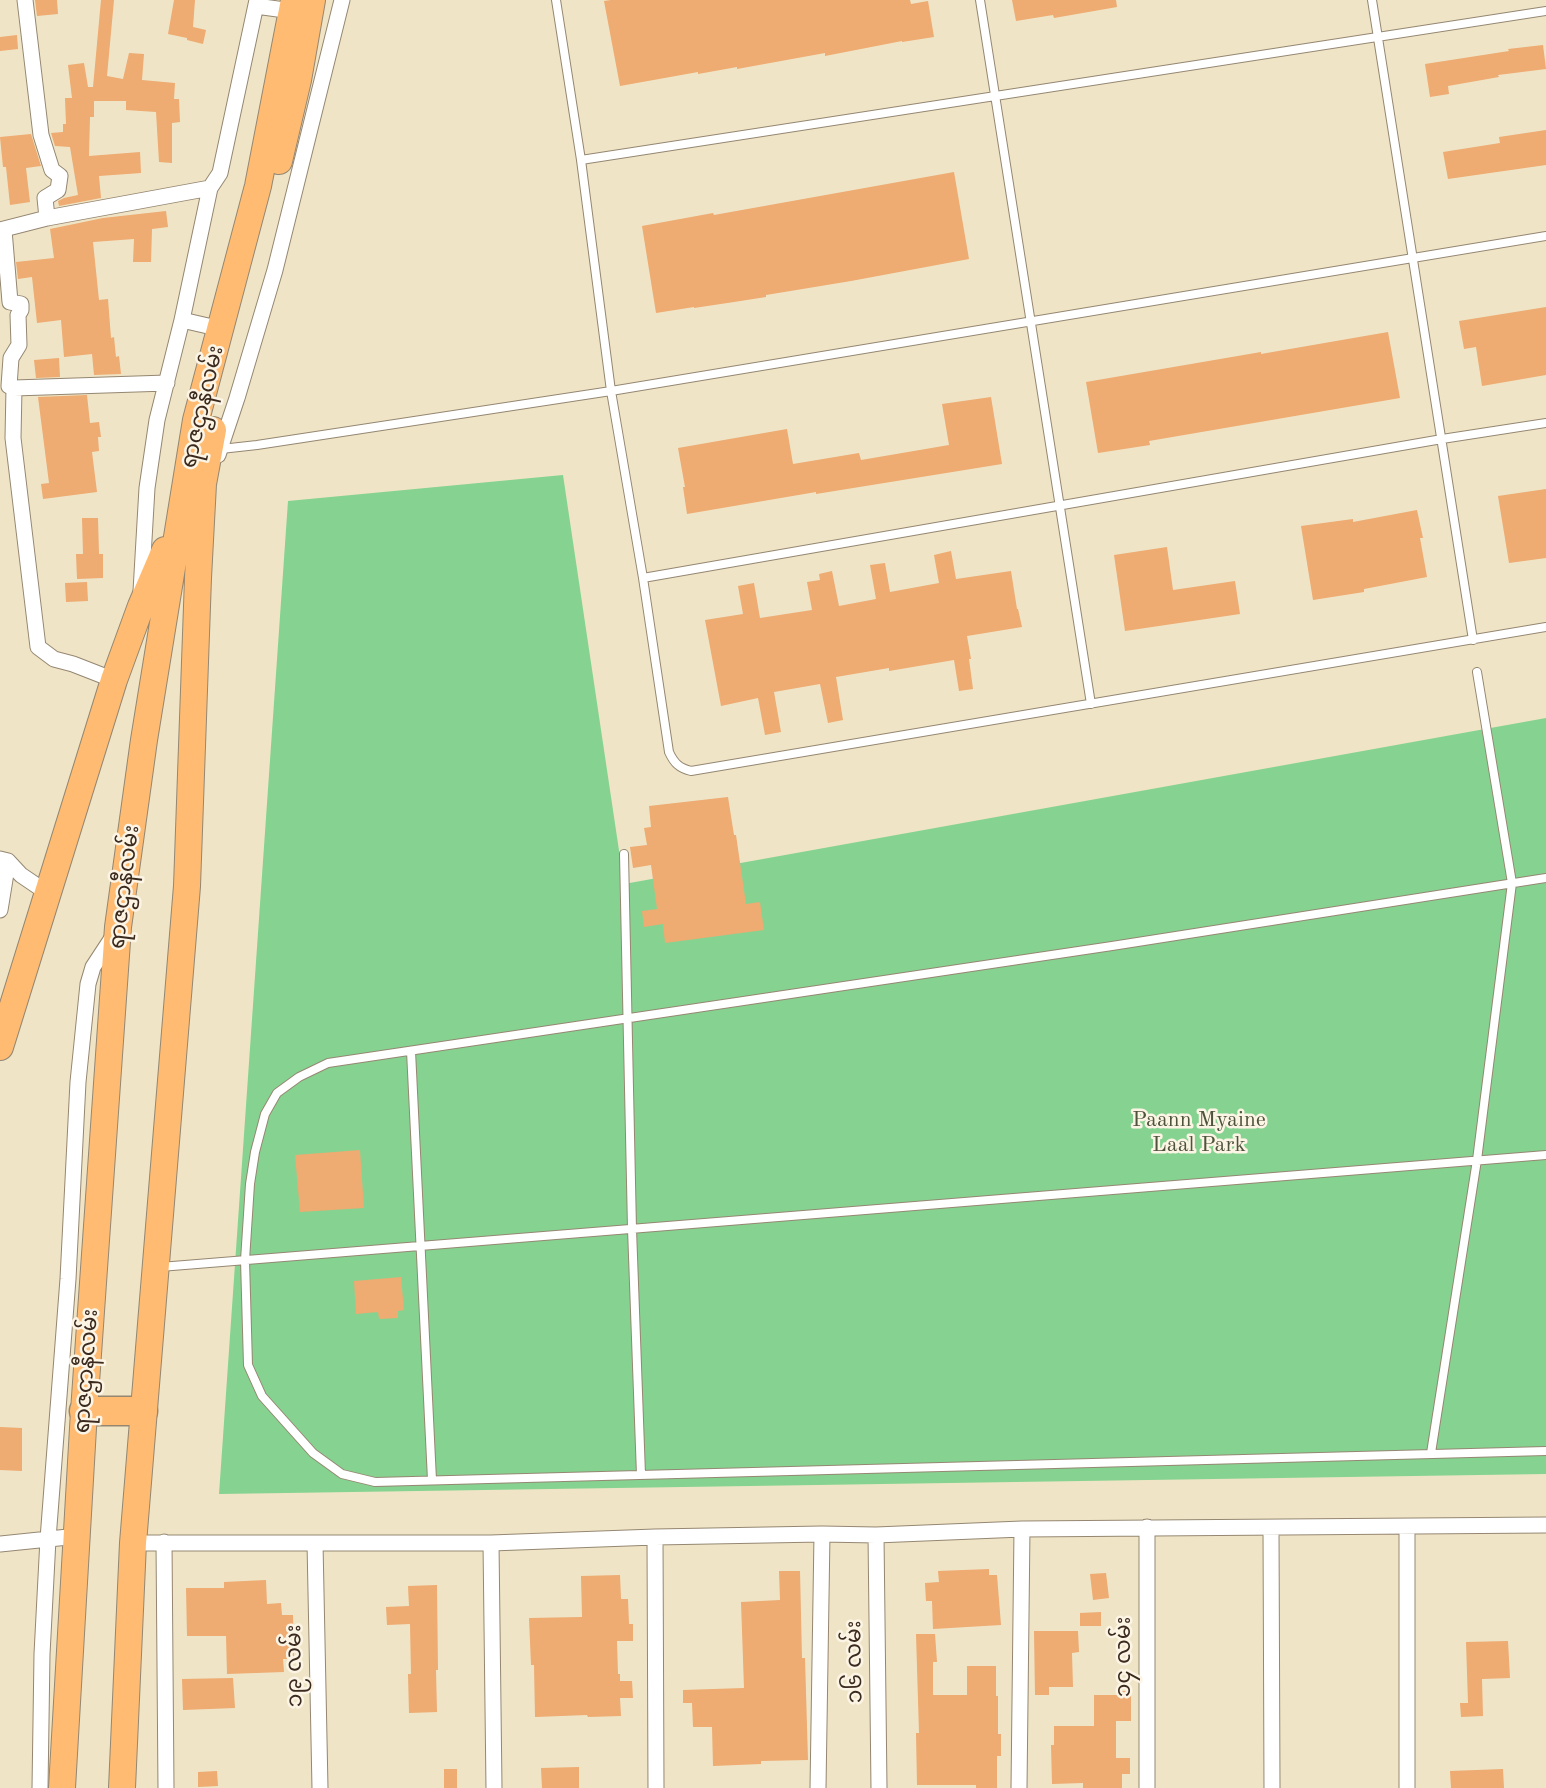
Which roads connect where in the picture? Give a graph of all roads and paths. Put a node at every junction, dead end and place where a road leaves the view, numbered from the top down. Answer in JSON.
{"nodes":[{"id":1,"x":24,"y":0,"type":"edge"},
{"id":2,"x":342,"y":0,"type":"edge"},
{"id":3,"x":556,"y":0,"type":"edge"},
{"id":4,"x":980,"y":0,"type":"edge"},
{"id":5,"x":1372,"y":0,"type":"edge"},
{"id":6,"x":257,"y":3,"type":"edge"},
{"id":7,"x":299,"y":4,"type":"edge"},
{"id":8,"x":1546,"y":11,"type":"edge"},
{"id":9,"x":1378,"y":37,"type":"junction"},
{"id":10,"x":995,"y":96,"type":"junction"},
{"id":11,"x":581,"y":160,"type":"junction"},
{"id":12,"x":210,"y":188,"type":"junction"},
{"id":13,"x":47,"y":218,"type":"junction"},
{"id":14,"x":2,"y":230,"type":"edge"},
{"id":15,"x":1546,"y":236,"type":"edge"},
{"id":16,"x":1413,"y":258,"type":"junction"},
{"id":17,"x":182,"y":320,"type":"junction"},
{"id":18,"x":1031,"y":321,"type":"junction"},
{"id":19,"x":221,"y":329,"type":"junction"},
{"id":20,"x":166,"y":383,"type":"junction"},
{"id":21,"x":14,"y":387,"type":"junction"},
{"id":22,"x":611,"y":391,"type":"junction"},
{"id":23,"x":1546,"y":423,"type":"edge"},
{"id":24,"x":1442,"y":439,"type":"junction"},
{"id":25,"x":221,"y":449,"type":"junction"},
{"id":26,"x":203,"y":484,"type":"junction"},
{"id":27,"x":1059,"y":504,"type":"junction"},
{"id":28,"x":179,"y":516,"type":"junction"},
{"id":29,"x":643,"y":578,"type":"junction"},
{"id":30,"x":141,"y":606,"type":"junction"},
{"id":31,"x":1546,"y":627,"type":"edge"},
{"id":32,"x":1473,"y":640,"type":"junction"},
{"id":33,"x":1477,"y":672,"type":"dead end"},
{"id":34,"x":114,"y":680,"type":"junction"},
{"id":35,"x":1091,"y":704,"type":"junction"},
{"id":36,"x":624,"y":854,"type":"dead end"},
{"id":37,"x":4,"y":860,"type":"edge"},
{"id":38,"x":1546,"y":878,"type":"edge"},
{"id":39,"x":1512,"y":883,"type":"junction"},
{"id":40,"x":49,"y":894,"type":"junction"},
{"id":41,"x":0,"y":910,"type":"edge"},
{"id":42,"x":118,"y":927,"type":"junction"},
{"id":43,"x":627,"y":1018,"type":"junction"},
{"id":44,"x":0,"y":1047,"type":"edge"},
{"id":45,"x":411,"y":1051,"type":"junction"},
{"id":46,"x":1546,"y":1155,"type":"edge"},
{"id":47,"x":1477,"y":1161,"type":"junction"},
{"id":48,"x":632,"y":1229,"type":"junction"},
{"id":49,"x":420,"y":1246,"type":"junction"},
{"id":50,"x":245,"y":1260,"type":"junction"},
{"id":51,"x":156,"y":1268,"type":"junction"},
{"id":52,"x":84,"y":1411,"type":"junction"},
{"id":53,"x":143,"y":1411,"type":"junction"},
{"id":54,"x":1546,"y":1451,"type":"edge"},
{"id":55,"x":1431,"y":1454,"type":"junction"},
{"id":56,"x":641,"y":1474,"type":"junction"},
{"id":57,"x":432,"y":1480,"type":"junction"},
{"id":58,"x":1546,"y":1525,"type":"edge"},
{"id":59,"x":1147,"y":1527,"type":"junction"},
{"id":60,"x":1407,"y":1527,"type":"junction"},
{"id":61,"x":1271,"y":1528,"type":"junction"},
{"id":62,"x":1022,"y":1529,"type":"junction"},
{"id":63,"x":822,"y":1534,"type":"junction"},
{"id":64,"x":876,"y":1535,"type":"junction"},
{"id":65,"x":78,"y":1536,"type":"junction"},
{"id":66,"x":655,"y":1537,"type":"junction"},
{"id":67,"x":48,"y":1539,"type":"junction"},
{"id":68,"x":164,"y":1542,"type":"junction"},
{"id":69,"x":133,"y":1543,"type":"junction"},
{"id":70,"x":315,"y":1543,"type":"junction"},
{"id":71,"x":491,"y":1543,"type":"junction"},
{"id":72,"x":0,"y":1544,"type":"edge"},
{"id":73,"x":40,"y":1788,"type":"edge"},
{"id":74,"x":62,"y":1788,"type":"edge"},
{"id":75,"x":122,"y":1788,"type":"edge"},
{"id":76,"x":166,"y":1788,"type":"edge"},
{"id":77,"x":321,"y":1788,"type":"edge"},
{"id":78,"x":494,"y":1788,"type":"edge"},
{"id":79,"x":656,"y":1788,"type":"edge"},
{"id":80,"x":818,"y":1788,"type":"edge"},
{"id":81,"x":879,"y":1788,"type":"edge"},
{"id":82,"x":1019,"y":1788,"type":"edge"},
{"id":83,"x":1147,"y":1788,"type":"edge"},
{"id":84,"x":1272,"y":1788,"type":"edge"},
{"id":85,"x":1407,"y":1788,"type":"edge"}],
"edges":[{"from":1,"to":13,"type":"street"},
{"from":2,"to":25,"type":"street"},
{"from":3,"to":11,"type":"lane"},
{"from":4,"to":10,"type":"lane"},
{"from":5,"to":9,"type":"lane"},
{"from":6,"to":7,"type":"street"},
{"from":6,"to":12,"type":"street"},
{"from":7,"to":19,"type":"main road","name":"ရာဇဌာနီလမ်း"},
{"from":7,"to":26,"type":"main road","name":"ရာဇဌာနီလမ်း"},
{"from":8,"to":9,"type":"lane"},
{"from":9,"to":10,"type":"lane"},
{"from":9,"to":16,"type":"lane"},
{"from":10,"to":11,"type":"lane"},
{"from":10,"to":18,"type":"lane"},
{"from":11,"to":22,"type":"lane"},
{"from":12,"to":13,"type":"street"},
{"from":12,"to":17,"type":"street"},
{"from":13,"to":14,"type":"street"},
{"from":14,"to":21,"type":"street"},
{"from":15,"to":16,"type":"lane"},
{"from":16,"to":18,"type":"lane"},
{"from":16,"to":24,"type":"lane"},
{"from":17,"to":19,"type":"street"},
{"from":17,"to":20,"type":"street"},
{"from":18,"to":22,"type":"lane"},
{"from":18,"to":27,"type":"lane"},
{"from":19,"to":28,"type":"main road","name":"ရာဇဌာနီလမ်း"},
{"from":20,"to":21,"type":"street"},
{"from":20,"to":30,"type":"street"},
{"from":21,"to":34,"type":"street"},
{"from":22,"to":25,"type":"lane"},
{"from":22,"to":29,"type":"lane"},
{"from":23,"to":24,"type":"lane"},
{"from":24,"to":27,"type":"lane"},
{"from":24,"to":32,"type":"lane"},
{"from":25,"to":26,"type":"street"},
{"from":26,"to":28,"type":"main road"},
{"from":26,"to":51,"type":"main road","name":"ရာဇဌာနီလမ်း"},
{"from":27,"to":29,"type":"lane"},
{"from":27,"to":35,"type":"lane"},
{"from":28,"to":30,"type":"main road"},
{"from":28,"to":42,"type":"main road","name":"ရာဇဌာနီလမ်း"},
{"from":29,"to":35,"type":"lane"},
{"from":30,"to":34,"type":"main road"},
{"from":31,"to":32,"type":"lane"},
{"from":32,"to":35,"type":"lane"},
{"from":33,"to":39,"type":"lane"},
{"from":34,"to":40,"type":"main road"},
{"from":36,"to":43,"type":"lane"},
{"from":37,"to":40,"type":"street"},
{"from":37,"to":41,"type":"street"},
{"from":38,"to":39,"type":"lane"},
{"from":39,"to":43,"type":"lane"},
{"from":39,"to":47,"type":"lane"},
{"from":40,"to":44,"type":"main road"},
{"from":42,"to":52,"type":"main road","name":"ရာဇဌာနီလမ်း"},
{"from":42,"to":67,"type":"street"},
{"from":43,"to":45,"type":"lane"},
{"from":43,"to":48,"type":"lane"},
{"from":45,"to":49,"type":"lane"},
{"from":45,"to":50,"type":"lane"},
{"from":46,"to":47,"type":"lane"},
{"from":47,"to":48,"type":"lane"},
{"from":47,"to":55,"type":"lane"},
{"from":48,"to":49,"type":"lane"},
{"from":48,"to":56,"type":"lane"},
{"from":49,"to":50,"type":"lane"},
{"from":49,"to":57,"type":"lane"},
{"from":50,"to":51,"type":"lane"},
{"from":50,"to":57,"type":"lane"},
{"from":51,"to":53,"type":"main road","name":"ရာဇဌာနီလမ်း"},
{"from":52,"to":53,"type":"highway"},
{"from":52,"to":65,"type":"main road","name":"ရာဇဌာနီလမ်း"},
{"from":53,"to":69,"type":"main road","name":"ရာဇဌာနီလမ်း"},
{"from":54,"to":55,"type":"lane"},
{"from":55,"to":56,"type":"lane"},
{"from":56,"to":57,"type":"lane"},
{"from":58,"to":60,"type":"street"},
{"from":59,"to":61,"type":"street"},
{"from":59,"to":62,"type":"street"},
{"from":59,"to":83,"type":"street","name":"၁၄ လမ်း"},
{"from":60,"to":61,"type":"street"},
{"from":60,"to":85,"type":"street"},
{"from":61,"to":84,"type":"street"},
{"from":62,"to":64,"type":"street"},
{"from":62,"to":82,"type":"street"},
{"from":63,"to":64,"type":"street"},
{"from":63,"to":66,"type":"street"},
{"from":63,"to":80,"type":"street"},
{"from":64,"to":81,"type":"street","name":"၁၆ လမ်း"},
{"from":65,"to":67,"type":"street"},
{"from":65,"to":74,"type":"main road","name":"ရာဇဌာနီလမ်း"},
{"from":66,"to":71,"type":"street"},
{"from":66,"to":79,"type":"street"},
{"from":67,"to":72,"type":"street"},
{"from":67,"to":73,"type":"street"},
{"from":68,"to":69,"type":"street"},
{"from":68,"to":70,"type":"street"},
{"from":68,"to":76,"type":"street"},
{"from":69,"to":75,"type":"main road","name":"ရာဇဌာနီလမ်း"},
{"from":70,"to":71,"type":"street"},
{"from":70,"to":77,"type":"street","name":"၁၉ လမ်း"},
{"from":71,"to":78,"type":"street"}]}
